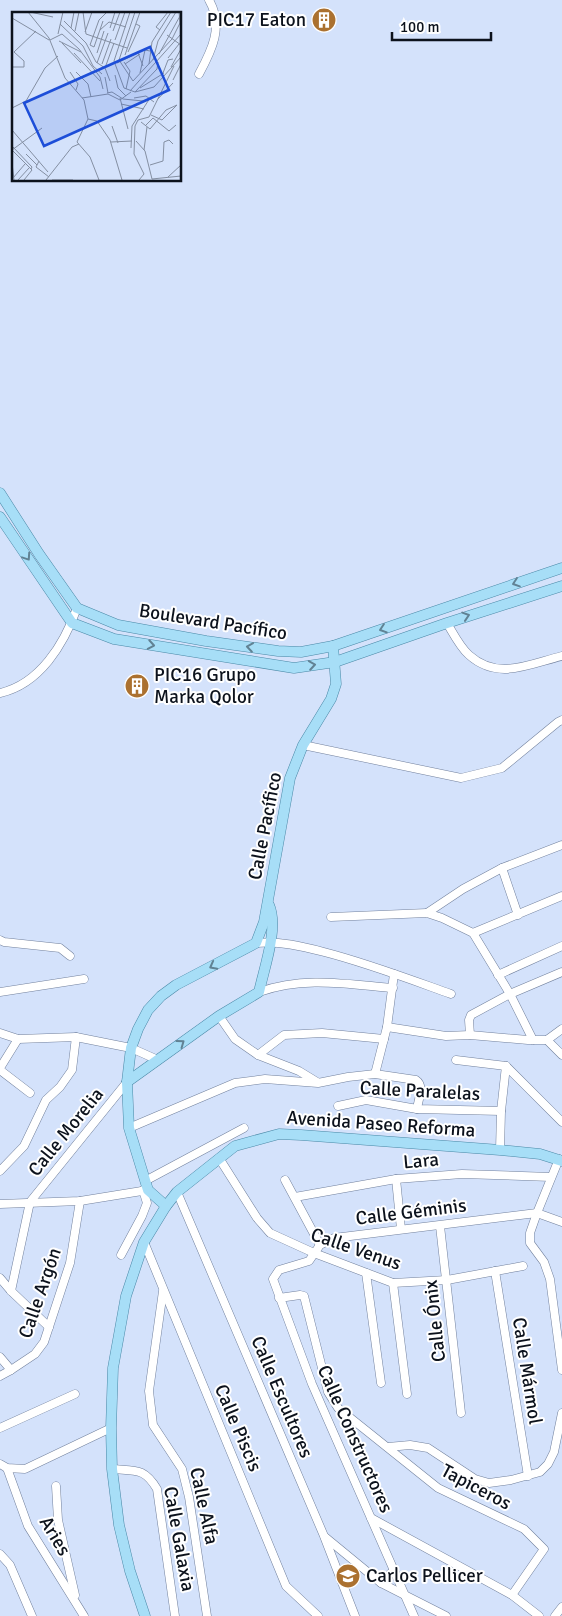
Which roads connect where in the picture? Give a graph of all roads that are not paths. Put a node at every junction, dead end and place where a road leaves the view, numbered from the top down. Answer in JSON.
{"nodes":[{"id":1,"x":209,"y":0,"type":"edge"},
{"id":2,"x":199,"y":74,"type":"dead end"},
{"id":3,"x":0,"y":493,"type":"edge"},
{"id":4,"x":0,"y":517,"type":"edge"},
{"id":5,"x":562,"y":568,"type":"edge"},
{"id":6,"x":562,"y":586,"type":"edge"},
{"id":7,"x":77,"y":608,"type":"junction"},
{"id":8,"x":72,"y":623,"type":"junction"},
{"id":9,"x":447,"y":623,"type":"junction"},
{"id":10,"x":333,"y":646,"type":"junction"},
{"id":11,"x":562,"y":656,"type":"edge"},
{"id":12,"x":335,"y":662,"type":"junction"},
{"id":13,"x":0,"y":693,"type":"edge"},
{"id":14,"x":562,"y":720,"type":"edge"},
{"id":15,"x":304,"y":745,"type":"junction"},
{"id":16,"x":562,"y":845,"type":"edge"},
{"id":17,"x":502,"y":868,"type":"junction"},
{"id":18,"x":562,"y":896,"type":"edge"},
{"id":19,"x":268,"y":903,"type":"junction"},
{"id":20,"x":427,"y":913,"type":"junction"},
{"id":21,"x":518,"y":914,"type":"junction"},
{"id":22,"x":331,"y":917,"type":"dead end"},
{"id":23,"x":473,"y":933,"type":"junction"},
{"id":24,"x":0,"y":940,"type":"edge"},
{"id":25,"x":270,"y":942,"type":"junction"},
{"id":26,"x":256,"y":944,"type":"junction"},
{"id":27,"x":562,"y":946,"type":"edge"},
{"id":28,"x":70,"y":956,"type":"dead end"},
{"id":29,"x":562,"y":972,"type":"edge"},
{"id":30,"x":394,"y":974,"type":"junction"},
{"id":31,"x":498,"y":975,"type":"junction"},
{"id":32,"x":84,"y":979,"type":"dead end"},
{"id":33,"x":393,"y":988,"type":"junction"},
{"id":34,"x":0,"y":992,"type":"edge"},
{"id":35,"x":258,"y":992,"type":"junction"},
{"id":36,"x":451,"y":994,"type":"dead end"},
{"id":37,"x":510,"y":994,"type":"junction"},
{"id":38,"x":219,"y":1016,"type":"junction"},
{"id":39,"x":387,"y":1027,"type":"junction"},
{"id":40,"x":562,"y":1029,"type":"edge"},
{"id":41,"x":0,"y":1034,"type":"edge"},
{"id":42,"x":470,"y":1035,"type":"junction"},
{"id":43,"x":76,"y":1037,"type":"junction"},
{"id":44,"x":384,"y":1039,"type":"junction"},
{"id":45,"x":18,"y":1040,"type":"junction"},
{"id":46,"x":533,"y":1040,"type":"junction"},
{"id":47,"x":547,"y":1040,"type":"junction"},
{"id":48,"x":131,"y":1048,"type":"junction"},
{"id":49,"x":258,"y":1055,"type":"junction"},
{"id":50,"x":562,"y":1055,"type":"edge"},
{"id":51,"x":158,"y":1060,"type":"junction"},
{"id":52,"x":456,"y":1060,"type":"dead end"},
{"id":53,"x":506,"y":1066,"type":"junction"},
{"id":54,"x":0,"y":1069,"type":"edge"},
{"id":55,"x":376,"y":1074,"type":"junction"},
{"id":56,"x":127,"y":1082,"type":"junction"},
{"id":57,"x":318,"y":1083,"type":"junction"},
{"id":58,"x":30,"y":1093,"type":"dead end"},
{"id":59,"x":338,"y":1106,"type":"dead end"},
{"id":60,"x":417,"y":1109,"type":"junction"},
{"id":61,"x":501,"y":1111,"type":"junction"},
{"id":62,"x":562,"y":1122,"type":"edge"},
{"id":63,"x":129,"y":1128,"type":"junction"},
{"id":64,"x":244,"y":1128,"type":"dead end"},
{"id":65,"x":500,"y":1150,"type":"junction"},
{"id":66,"x":219,"y":1158,"type":"junction"},
{"id":67,"x":560,"y":1160,"type":"edge"},
{"id":68,"x":0,"y":1171,"type":"edge"},
{"id":69,"x":551,"y":1177,"type":"junction"},
{"id":70,"x":285,"y":1180,"type":"dead end"},
{"id":71,"x":396,"y":1180,"type":"junction"},
{"id":72,"x":145,"y":1187,"type":"junction"},
{"id":73,"x":177,"y":1192,"type":"junction"},
{"id":74,"x":295,"y":1197,"type":"junction"},
{"id":75,"x":80,"y":1201,"type":"junction"},
{"id":76,"x":30,"y":1202,"type":"junction"},
{"id":77,"x":0,"y":1204,"type":"edge"},
{"id":78,"x":166,"y":1206,"type":"junction"},
{"id":79,"x":537,"y":1213,"type":"junction"},
{"id":80,"x":562,"y":1222,"type":"edge"},
{"id":81,"x":440,"y":1226,"type":"junction"},
{"id":82,"x":400,"y":1230,"type":"junction"},
{"id":83,"x":144,"y":1242,"type":"junction"},
{"id":84,"x":320,"y":1245,"type":"junction"},
{"id":85,"x":314,"y":1253,"type":"junction"},
{"id":86,"x":121,"y":1255,"type":"dead end"},
{"id":87,"x":523,"y":1266,"type":"dead end"},
{"id":88,"x":495,"y":1271,"type":"junction"},
{"id":89,"x":366,"y":1273,"type":"junction"},
{"id":90,"x":0,"y":1278,"type":"edge"},
{"id":91,"x":447,"y":1280,"type":"junction"},
{"id":92,"x":393,"y":1283,"type":"junction"},
{"id":93,"x":164,"y":1290,"type":"junction"},
{"id":94,"x":12,"y":1291,"type":"junction"},
{"id":95,"x":279,"y":1298,"type":"junction"},
{"id":96,"x":49,"y":1327,"type":"junction"},
{"id":97,"x":0,"y":1357,"type":"edge"},
{"id":98,"x":11,"y":1370,"type":"junction"},
{"id":99,"x":562,"y":1370,"type":"edge"},
{"id":100,"x":0,"y":1376,"type":"edge"},
{"id":101,"x":325,"y":1380,"type":"junction"},
{"id":102,"x":381,"y":1383,"type":"dead end"},
{"id":103,"x":312,"y":1384,"type":"junction"},
{"id":104,"x":75,"y":1394,"type":"dead end"},
{"id":105,"x":407,"y":1394,"type":"dead end"},
{"id":106,"x":461,"y":1412,"type":"dead end"},
{"id":107,"x":562,"y":1413,"type":"edge"},
{"id":108,"x":0,"y":1428,"type":"edge"},
{"id":109,"x":111,"y":1428,"type":"junction"},
{"id":110,"x":388,"y":1447,"type":"junction"},
{"id":111,"x":4,"y":1466,"type":"edge"},
{"id":112,"x":112,"y":1469,"type":"junction"},
{"id":113,"x":528,"y":1476,"type":"junction"},
{"id":114,"x":56,"y":1486,"type":"dead end"},
{"id":115,"x":371,"y":1518,"type":"junction"},
{"id":116,"x":324,"y":1536,"type":"junction"},
{"id":117,"x":0,"y":1554,"type":"edge"},
{"id":118,"x":394,"y":1570,"type":"junction"},
{"id":119,"x":381,"y":1583,"type":"junction"},
{"id":120,"x":512,"y":1595,"type":"junction"},
{"id":121,"x":407,"y":1597,"type":"junction"},
{"id":122,"x":76,"y":1602,"type":"junction"},
{"id":123,"x":562,"y":1607,"type":"edge"},
{"id":124,"x":32,"y":1616,"type":"edge"},
{"id":125,"x":84,"y":1616,"type":"edge"},
{"id":126,"x":145,"y":1616,"type":"edge"},
{"id":127,"x":175,"y":1616,"type":"edge"},
{"id":128,"x":207,"y":1616,"type":"edge"},
{"id":129,"x":318,"y":1616,"type":"edge"},
{"id":130,"x":355,"y":1616,"type":"edge"},
{"id":131,"x":414,"y":1616,"type":"edge"},
{"id":132,"x":446,"y":1616,"type":"edge"},
{"id":133,"x":539,"y":1616,"type":"edge"},
{"id":134,"x":555,"y":1616,"type":"edge"}],
"edges":[{"from":1,"to":2,"type":"street"},
{"from":3,"to":7,"type":"main road"},
{"from":4,"to":8,"type":"main road","one_way":true},
{"from":5,"to":10,"type":"main road","name":"Boulevard Pacífico","one_way":true},
{"from":9,"to":6,"type":"main road","name":"Boulevard Pacífico","one_way":true},
{"from":7,"to":8,"type":"street"},
{"from":10,"to":7,"type":"main road","name":"Boulevard Pacífico","one_way":true},
{"from":8,"to":12,"type":"main road","name":"Boulevard Pacífico","one_way":true},
{"from":8,"to":13,"type":"street"},
{"from":9,"to":11,"type":"street"},
{"from":9,"to":12,"type":"main road","name":"Boulevard Pacífico"},
{"from":10,"to":12,"type":"main road","name":"Calle Pacífico"},
{"from":12,"to":15,"type":"main road","name":"Calle Pacífico"},
{"from":14,"to":15,"type":"street"},
{"from":15,"to":19,"type":"main road","name":"Calle Pacífico"},
{"from":16,"to":17,"type":"street"},
{"from":17,"to":20,"type":"street"},
{"from":17,"to":21,"type":"street"},
{"from":18,"to":21,"type":"street"},
{"from":19,"to":25,"type":"main road","name":"Calle Pacífico"},
{"from":19,"to":26,"type":"main road","name":"Calle Pacífico"},
{"from":20,"to":22,"type":"street"},
{"from":20,"to":23,"type":"street"},
{"from":21,"to":23,"type":"street"},
{"from":23,"to":31,"type":"street"},
{"from":24,"to":28,"type":"street"},
{"from":25,"to":26,"type":"street"},
{"from":25,"to":30,"type":"street"},
{"from":25,"to":35,"type":"main road","name":"Calle Pacífico"},
{"from":26,"to":48,"type":"main road","one_way":true},
{"from":27,"to":31,"type":"street"},
{"from":29,"to":37,"type":"street"},
{"from":30,"to":33,"type":"street"},
{"from":30,"to":36,"type":"street"},
{"from":31,"to":37,"type":"street"},
{"from":32,"to":34,"type":"street"},
{"from":33,"to":35,"type":"street"},
{"from":33,"to":39,"type":"street"},
{"from":35,"to":38,"type":"main road"},
{"from":37,"to":42,"type":"street"},
{"from":37,"to":46,"type":"street"},
{"from":38,"to":49,"type":"street"},
{"from":51,"to":38,"type":"main road","one_way":true},
{"from":39,"to":42,"type":"street"},
{"from":39,"to":44,"type":"street"},
{"from":40,"to":47,"type":"street"},
{"from":41,"to":45,"type":"street"},
{"from":42,"to":46,"type":"street"},
{"from":43,"to":45,"type":"street"},
{"from":43,"to":48,"type":"street"},
{"from":43,"to":68,"type":"street"},
{"from":44,"to":49,"type":"street"},
{"from":44,"to":55,"type":"street"},
{"from":45,"to":54,"type":"street"},
{"from":46,"to":47,"type":"street"},
{"from":47,"to":50,"type":"street"},
{"from":48,"to":51,"type":"street"},
{"from":48,"to":56,"type":"main road"},
{"from":49,"to":57,"type":"street"},
{"from":51,"to":56,"type":"main road"},
{"from":52,"to":53,"type":"street"},
{"from":53,"to":61,"type":"street"},
{"from":53,"to":62,"type":"street"},
{"from":54,"to":58,"type":"street"},
{"from":55,"to":57,"type":"street"},
{"from":55,"to":60,"type":"street"},
{"from":56,"to":63,"type":"main road"},
{"from":56,"to":76,"type":"street","name":"Calle Morelia"},
{"from":57,"to":63,"type":"street"},
{"from":59,"to":60,"type":"street","name":"Calle Paralelas"},
{"from":60,"to":61,"type":"street","name":"Calle Paralelas"},
{"from":61,"to":65,"type":"street"},
{"from":63,"to":72,"type":"main road"},
{"from":64,"to":72,"type":"street"},
{"from":65,"to":66,"type":"main road","name":"Avenida Paseo Reforma"},
{"from":65,"to":67,"type":"main road","name":"Avenida Paseo Reforma"},
{"from":66,"to":73,"type":"main road","name":"Avenida Paseo Reforma"},
{"from":66,"to":85,"type":"street","name":"Calle Venus"},
{"from":67,"to":69,"type":"street"},
{"from":69,"to":71,"type":"street","name":"Lara"},
{"from":69,"to":79,"type":"street"},
{"from":70,"to":74,"type":"street"},
{"from":71,"to":74,"type":"street","name":"Lara"},
{"from":71,"to":82,"type":"street"},
{"from":72,"to":75,"type":"street"},
{"from":72,"to":78,"type":"main road"},
{"from":72,"to":86,"type":"street"},
{"from":73,"to":78,"type":"main road","name":"Avenida Paseo Reforma"},
{"from":73,"to":116,"type":"street","name":"Calle Escultores"},
{"from":74,"to":84,"type":"street"},
{"from":75,"to":76,"type":"street"},
{"from":75,"to":96,"type":"street","name":"Calle Argón"},
{"from":76,"to":77,"type":"street"},
{"from":76,"to":94,"type":"street"},
{"from":78,"to":83,"type":"main road","name":"Avenida Paseo Reforma"},
{"from":79,"to":80,"type":"street","name":"Calle Géminis"},
{"from":79,"to":81,"type":"street","name":"Calle Géminis"},
{"from":79,"to":99,"type":"street"},
{"from":81,"to":82,"type":"street","name":"Calle Géminis"},
{"from":81,"to":91,"type":"street","name":"Calle Ónix"},
{"from":82,"to":84,"type":"street","name":"Calle Géminis"},
{"from":83,"to":93,"type":"street","name":"Calle Piscis"},
{"from":83,"to":109,"type":"main road","name":"Avenida Paseo Reforma"},
{"from":84,"to":85,"type":"street"},
{"from":85,"to":89,"type":"street","name":"Calle Venus"},
{"from":85,"to":95,"type":"street","name":"Calle Constructores"},
{"from":87,"to":88,"type":"street","name":"Calle Venus"},
{"from":88,"to":91,"type":"street","name":"Calle Venus"},
{"from":88,"to":113,"type":"street","name":"Calle Mármol"},
{"from":89,"to":92,"type":"street","name":"Calle Venus"},
{"from":89,"to":102,"type":"street"},
{"from":90,"to":94,"type":"street"},
{"from":91,"to":92,"type":"street","name":"Calle Venus"},
{"from":91,"to":106,"type":"street","name":"Calle Ónix"},
{"from":92,"to":105,"type":"street"},
{"from":93,"to":128,"type":"street","name":"Calle Alfa"},
{"from":93,"to":129,"type":"street","name":"Calle Piscis"},
{"from":94,"to":96,"type":"street"},
{"from":95,"to":101,"type":"street","name":"Tapiceros"},
{"from":95,"to":103,"type":"street","name":"Calle Constructores"},
{"from":96,"to":98,"type":"street","name":"Calle Argón"},
{"from":97,"to":98,"type":"street"},
{"from":98,"to":100,"type":"street","name":"Calle Argón"},
{"from":101,"to":103,"type":"street"},
{"from":101,"to":110,"type":"street","name":"Tapiceros"},
{"from":103,"to":115,"type":"street","name":"Calle Constructores"},
{"from":104,"to":108,"type":"street"},
{"from":107,"to":113,"type":"street"},
{"from":109,"to":111,"type":"street"},
{"from":109,"to":112,"type":"main road","name":"Avenida Paseo Reforma"},
{"from":110,"to":113,"type":"street"},
{"from":110,"to":120,"type":"street","name":"Tapiceros"},
{"from":111,"to":122,"type":"street","name":"Aries"},
{"from":112,"to":126,"type":"main road","name":"Avenida Paseo Reforma"},
{"from":112,"to":127,"type":"street","name":"Calle Galaxia"},
{"from":114,"to":122,"type":"street"},
{"from":115,"to":118,"type":"street","name":"Calle Constructores"},
{"from":115,"to":120,"type":"street"},
{"from":116,"to":119,"type":"street"},
{"from":116,"to":130,"type":"street","name":"Calle Escultores"},
{"from":117,"to":124,"type":"street"},
{"from":118,"to":119,"type":"street"},
{"from":118,"to":121,"type":"street","name":"Calle Constructores"},
{"from":119,"to":121,"type":"street"},
{"from":120,"to":133,"type":"street"},
{"from":121,"to":131,"type":"street","name":"Calle Constructores"},
{"from":121,"to":132,"type":"street"},
{"from":122,"to":125,"type":"street","name":"Aries"},
{"from":123,"to":134,"type":"street"}]}
